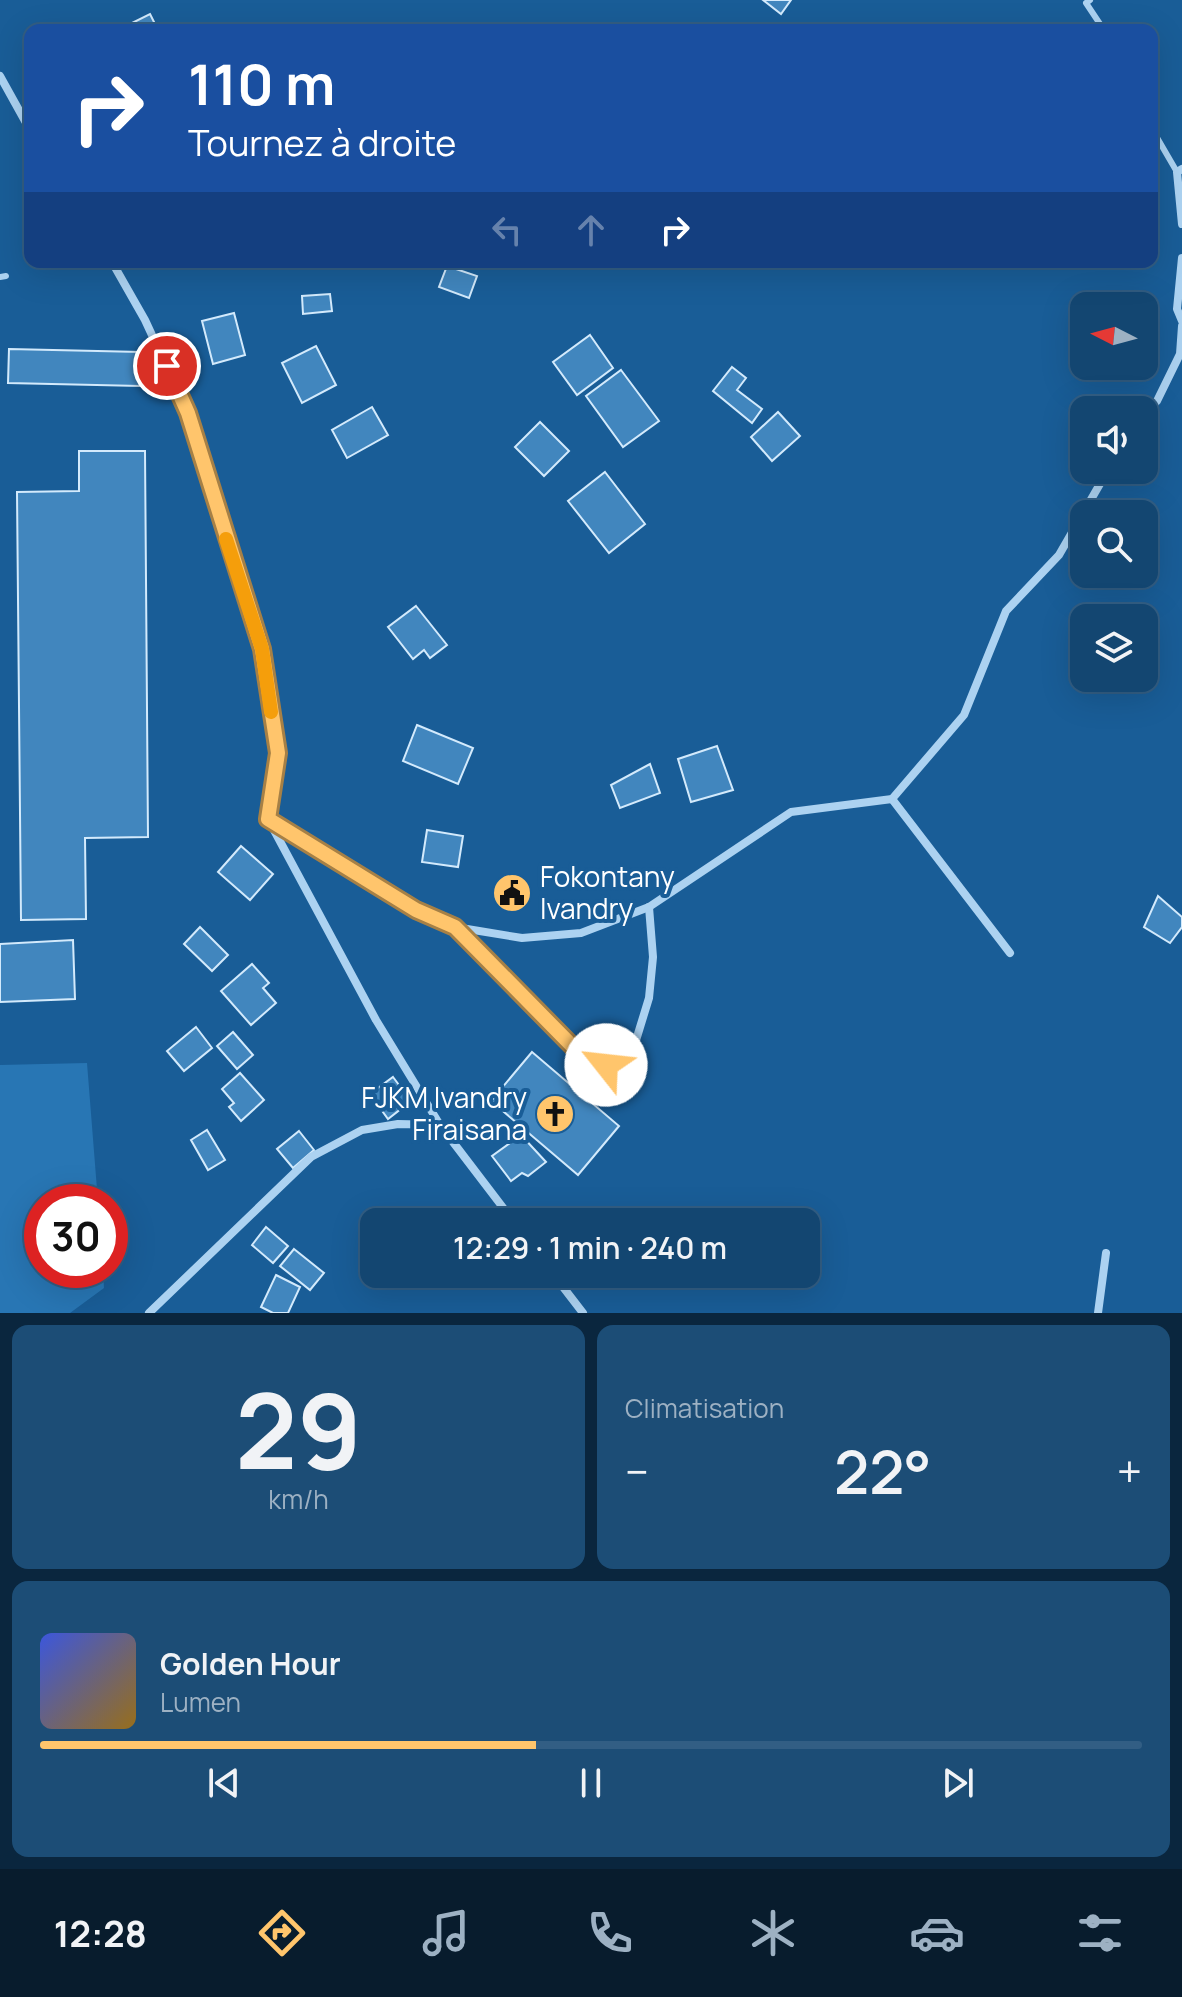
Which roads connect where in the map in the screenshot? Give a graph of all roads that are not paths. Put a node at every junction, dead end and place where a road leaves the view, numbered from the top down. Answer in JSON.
{"nodes":[{"id":1,"x":1090,"y":0,"type":"edge"},
{"id":2,"x":1100,"y":24,"type":"edge"},
{"id":3,"x":0,"y":76,"type":"edge"},
{"id":4,"x":24,"y":119,"type":"edge"},
{"id":5,"x":1158,"y":138,"type":"edge"},
{"id":6,"x":1180,"y":170,"type":"edge"},
{"id":7,"x":1182,"y":224,"type":"edge"},
{"id":8,"x":1182,"y":258,"type":"edge"},
{"id":9,"x":115,"y":268,"type":"edge"},
{"id":10,"x":1182,"y":324,"type":"edge"},
{"id":11,"x":1158,"y":399,"type":"edge"},
{"id":12,"x":1100,"y":484,"type":"edge"},
{"id":13,"x":892,"y":799,"type":"junction"},
{"id":14,"x":268,"y":819,"type":"junction"},
{"id":15,"x":649,"y":907,"type":"junction"},
{"id":16,"x":455,"y":927,"type":"junction"},
{"id":17,"x":1010,"y":953,"type":"dead end"},
{"id":18,"x":440,"y":1125,"type":"junction"},
{"id":19,"x":503,"y":1208,"type":"edge"},
{"id":20,"x":1106,"y":1253,"type":"dead end"},
{"id":21,"x":564,"y":1288,"type":"edge"},
{"id":22,"x":149,"y":1313,"type":"edge"},
{"id":23,"x":583,"y":1313,"type":"edge"},
{"id":24,"x":1098,"y":1313,"type":"edge"}],
"edges":[{"from":1,"to":2,"type":"lane"},
{"from":3,"to":4,"type":"street"},
{"from":5,"to":6,"type":"lane"},
{"from":6,"to":7,"type":"street"},
{"from":8,"to":10,"type":"street"},
{"from":9,"to":14,"type":"street"},
{"from":10,"to":11,"type":"street"},
{"from":12,"to":13,"type":"street"},
{"from":13,"to":15,"type":"street"},
{"from":13,"to":17,"type":"street"},
{"from":14,"to":16,"type":"street"},
{"from":14,"to":18,"type":"street"},
{"from":15,"to":16,"type":"street"},
{"from":15,"to":16,"type":"street"},
{"from":18,"to":19,"type":"street"},
{"from":18,"to":22,"type":"street"},
{"from":20,"to":24,"type":"street"},
{"from":21,"to":23,"type":"street"}]}
